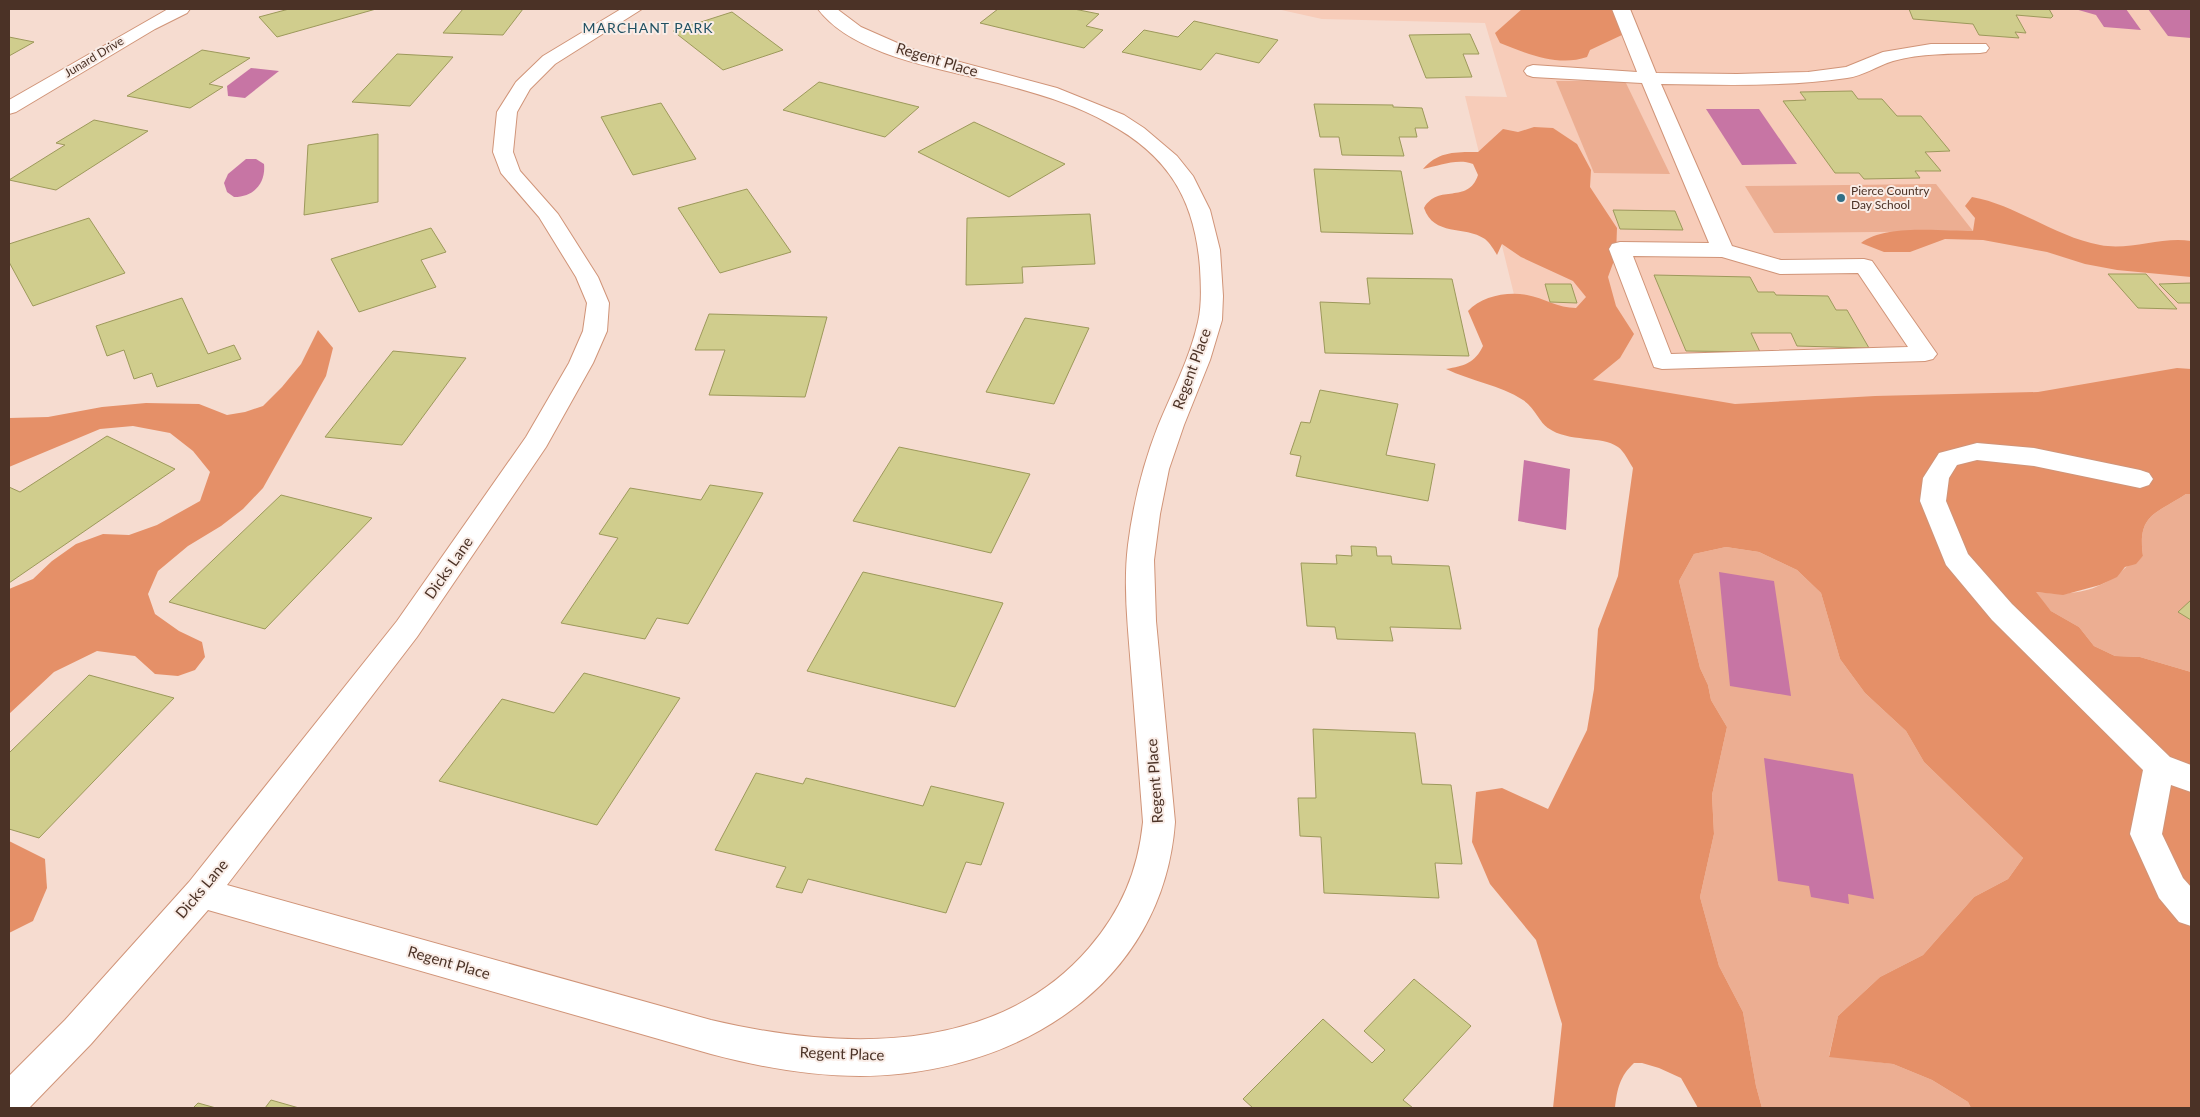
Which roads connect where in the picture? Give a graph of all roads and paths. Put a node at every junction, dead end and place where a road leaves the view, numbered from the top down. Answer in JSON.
{"nodes":[{"id":1,"x":181,"y":9,"type":"edge"},
{"id":2,"x":633,"y":9,"type":"edge"},
{"id":3,"x":827,"y":9,"type":"edge"},
{"id":4,"x":1621,"y":9,"type":"edge"},
{"id":5,"x":1980,"y":48,"type":"dead end"},
{"id":6,"x":1533,"y":71,"type":"dead end"},
{"id":7,"x":1648,"y":78,"type":"junction"},
{"id":8,"x":9,"y":108,"type":"edge"},
{"id":9,"x":1723,"y":250,"type":"junction"},
{"id":10,"x":2140,"y":479,"type":"dead end"},
{"id":11,"x":2159,"y":766,"type":"junction"},
{"id":12,"x":2191,"y":779,"type":"edge"},
{"id":13,"x":200,"y":893,"type":"junction"},
{"id":14,"x":2191,"y":910,"type":"edge"},
{"id":15,"x":9,"y":1102,"type":"edge"}],
"edges":[{"from":1,"to":8,"type":"street","name":"Junard Drive"},
{"from":2,"to":13,"type":"street","name":"Dicks Lane"},
{"from":3,"to":13,"type":"street","name":"Regent Place"},
{"from":4,"to":7,"type":"street"},
{"from":5,"to":7,"type":"street"},
{"from":6,"to":7,"type":"street"},
{"from":7,"to":9,"type":"street"},
{"from":9,"to":9,"type":"street"},
{"from":10,"to":11,"type":"street"},
{"from":11,"to":12,"type":"street"},
{"from":11,"to":14,"type":"street"},
{"from":13,"to":15,"type":"street","name":"Dicks Lane"}]}
